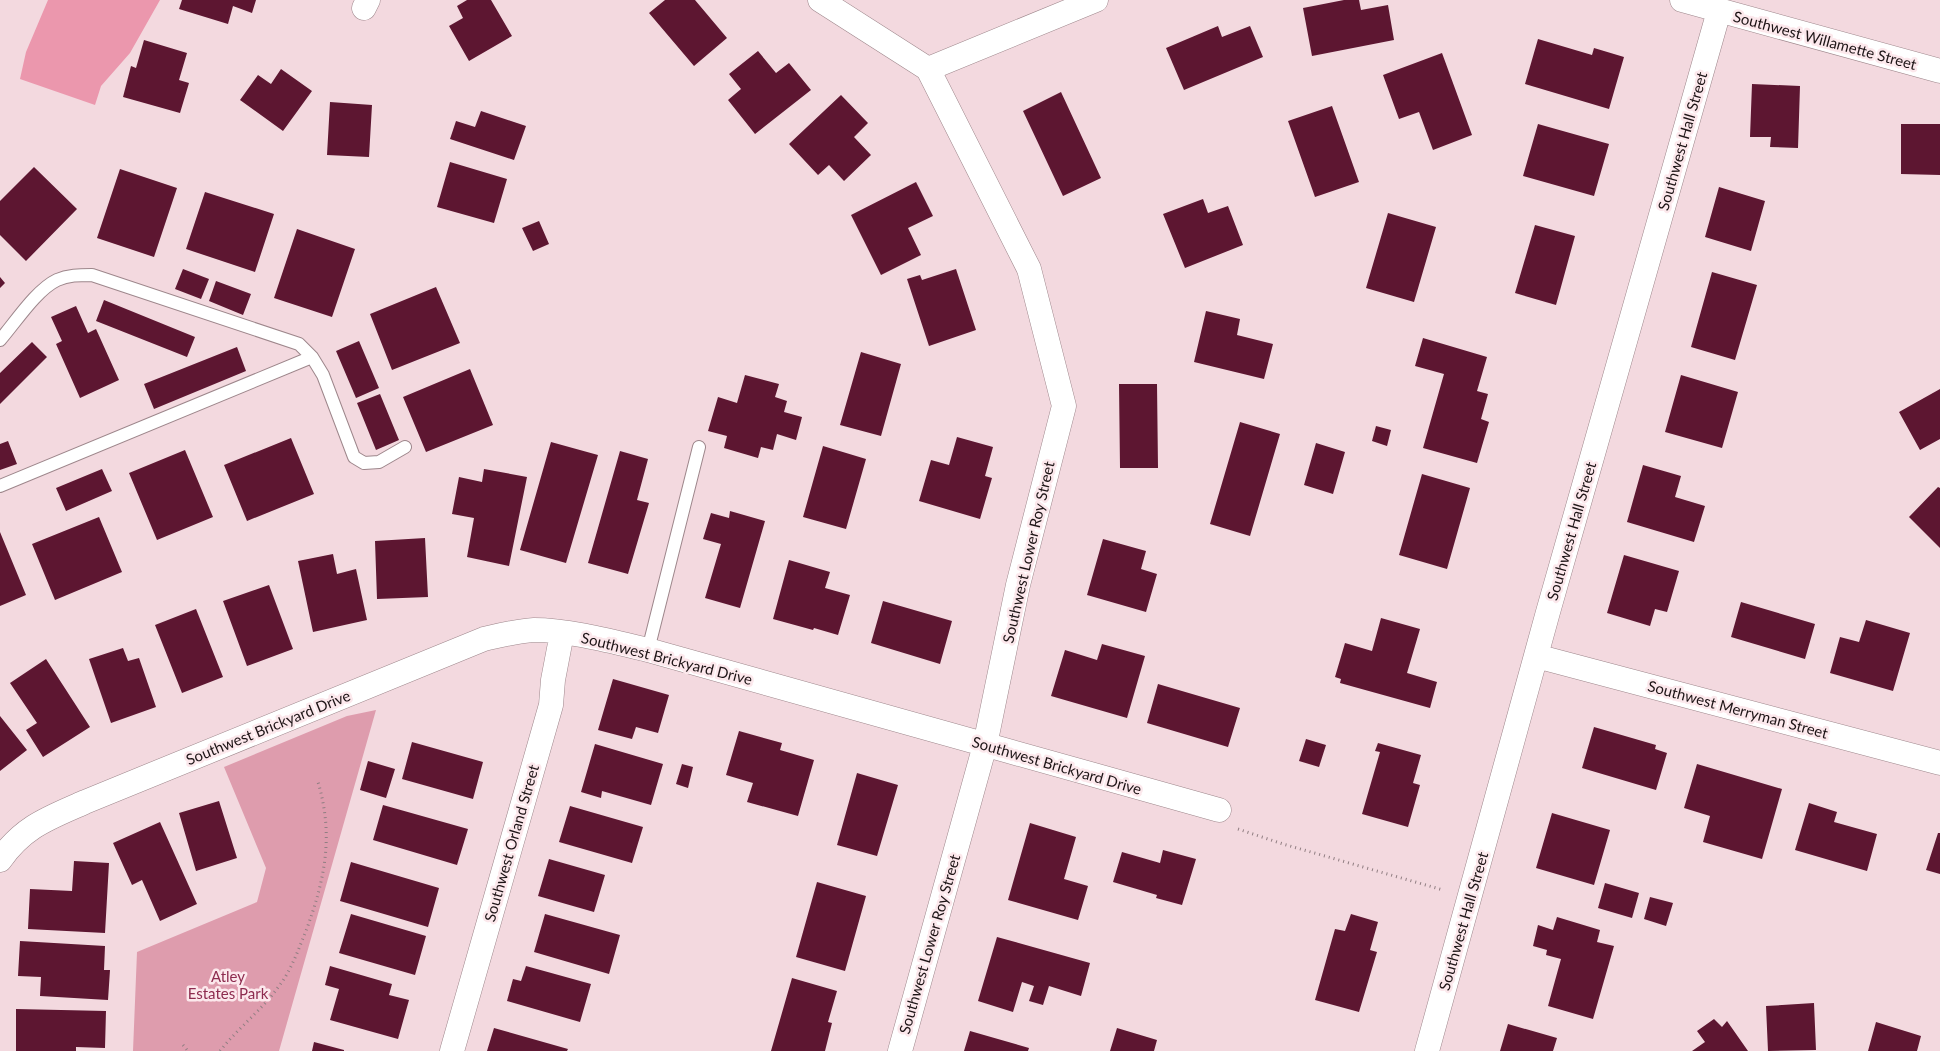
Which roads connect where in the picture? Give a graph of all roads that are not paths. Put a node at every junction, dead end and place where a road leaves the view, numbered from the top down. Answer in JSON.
{"nodes":[{"id":1,"x":820,"y":0,"type":"edge"},
{"id":2,"x":1096,"y":0,"type":"edge"},
{"id":3,"x":1682,"y":0,"type":"edge"},
{"id":4,"x":1719,"y":11,"type":"junction"},
{"id":5,"x":928,"y":69,"type":"junction"},
{"id":6,"x":1940,"y":71,"type":"edge"},
{"id":7,"x":0,"y":340,"type":"edge"},
{"id":8,"x":312,"y":357,"type":"junction"},
{"id":9,"x":405,"y":447,"type":"dead end"},
{"id":10,"x":699,"y":447,"type":"dead end"},
{"id":11,"x":0,"y":486,"type":"edge"},
{"id":12,"x":562,"y":633,"type":"junction"},
{"id":13,"x":648,"y":650,"type":"junction"},
{"id":14,"x":1536,"y":656,"type":"junction"},
{"id":15,"x":985,"y":745,"type":"junction"},
{"id":16,"x":1940,"y":763,"type":"edge"},
{"id":17,"x":1219,"y":810,"type":"road end"},
{"id":18,"x":0,"y":860,"type":"edge"},
{"id":19,"x":452,"y":1051,"type":"edge"},
{"id":20,"x":900,"y":1051,"type":"edge"},
{"id":21,"x":1427,"y":1051,"type":"edge"}],
"edges":[{"from":1,"to":5,"type":"street"},
{"from":2,"to":5,"type":"street"},
{"from":3,"to":4,"type":"street","name":"Southwest Willamette Street"},
{"from":4,"to":6,"type":"street","name":"Southwest Willamette Street"},
{"from":4,"to":14,"type":"street","name":"Southwest Hall Street"},
{"from":5,"to":15,"type":"street","name":"Southwest Lower Roy Street"},
{"from":7,"to":8,"type":"lane"},
{"from":8,"to":9,"type":"lane"},
{"from":8,"to":11,"type":"lane"},
{"from":10,"to":13,"type":"lane"},
{"from":12,"to":13,"type":"street","name":"Southwest Brickyard Drive"},
{"from":12,"to":18,"type":"street","name":"Southwest Brickyard Drive"},
{"from":12,"to":19,"type":"street","name":"Southwest Orland Street"},
{"from":13,"to":15,"type":"street","name":"Southwest Brickyard Drive"},
{"from":14,"to":16,"type":"street","name":"Southwest Merryman Street"},
{"from":14,"to":21,"type":"street","name":"Southwest Hall Street"},
{"from":15,"to":17,"type":"street","name":"Southwest Brickyard Drive"},
{"from":15,"to":20,"type":"street","name":"Southwest Lower Roy Street"}]}
